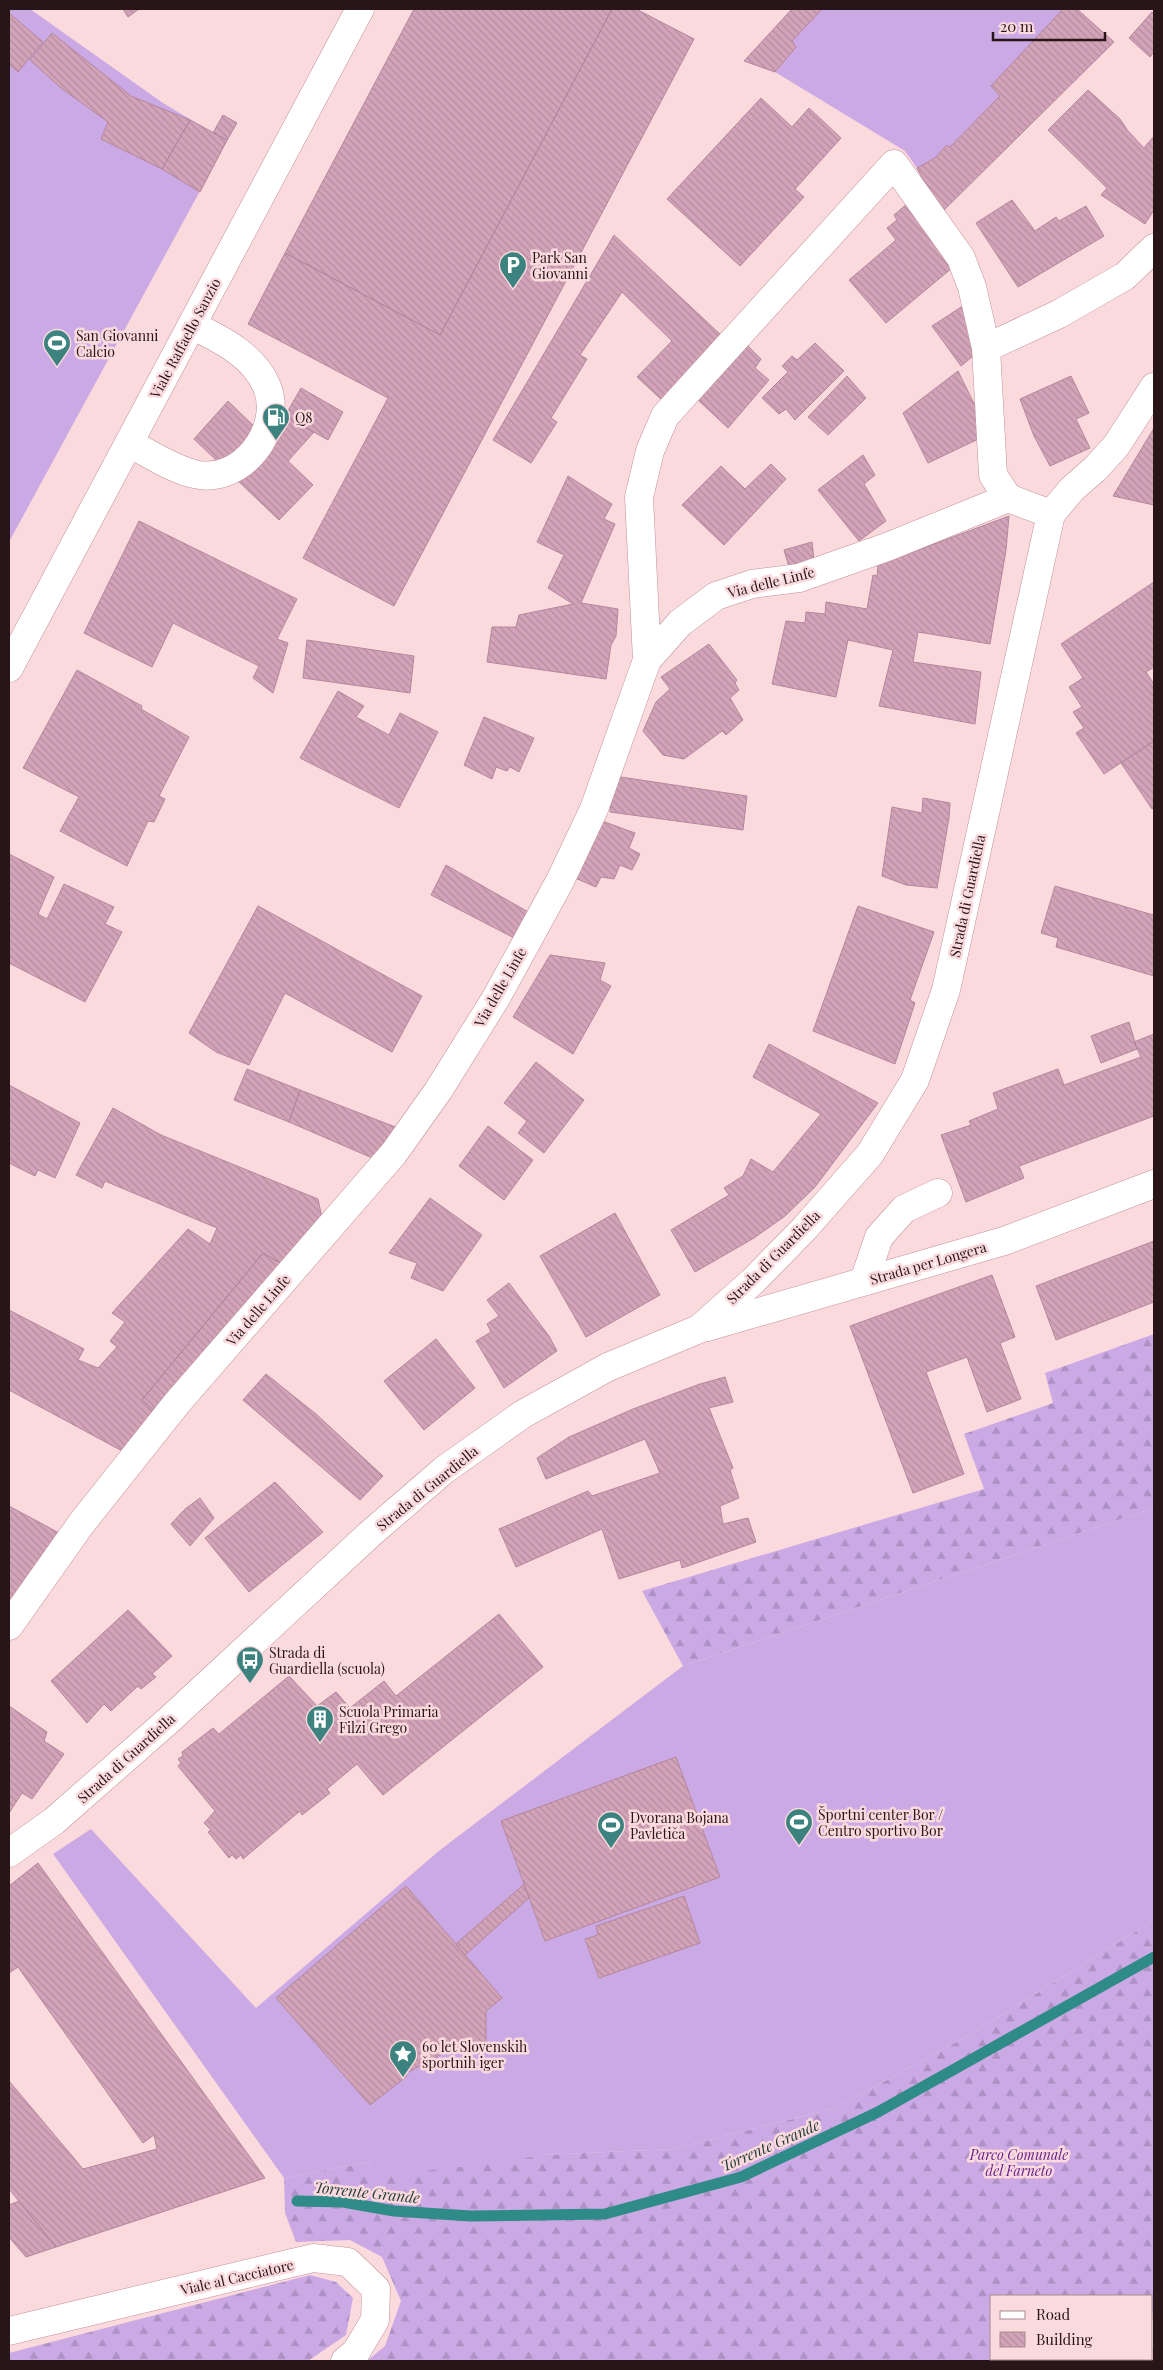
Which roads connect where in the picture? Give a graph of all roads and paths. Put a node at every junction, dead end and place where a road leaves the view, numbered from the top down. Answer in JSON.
{"nodes":[{"id":1,"x":360,"y":9,"type":"edge"},
{"id":2,"x":1154,"y":248,"type":"edge"},
{"id":3,"x":192,"y":325,"type":"junction"},
{"id":4,"x":986,"y":348,"type":"junction"},
{"id":5,"x":1154,"y":387,"type":"edge"},
{"id":6,"x":128,"y":443,"type":"junction"},
{"id":7,"x":1008,"y":498,"type":"junction"},
{"id":8,"x":1051,"y":514,"type":"junction"},
{"id":9,"x":647,"y":660,"type":"junction"},
{"id":10,"x":9,"y":668,"type":"edge"},
{"id":11,"x":1154,"y":1184,"type":"edge"},
{"id":12,"x":938,"y":1193,"type":"dead end"},
{"id":13,"x":864,"y":1281,"type":"junction"},
{"id":14,"x":699,"y":1330,"type":"junction"},
{"id":15,"x":9,"y":1626,"type":"edge"},
{"id":16,"x":9,"y":1853,"type":"edge"},
{"id":17,"x":9,"y":2332,"type":"edge"},
{"id":18,"x":345,"y":2361,"type":"edge"}],
"edges":[{"from":1,"to":3,"type":"street","name":"Viale Raffaello Sanzio"},
{"from":2,"to":4,"type":"street"},
{"from":3,"to":6,"type":"street","name":"Viale Raffaello Sanzio"},
{"from":3,"to":6,"type":"street"},
{"from":4,"to":7,"type":"street"},
{"from":4,"to":9,"type":"street"},
{"from":5,"to":8,"type":"street","name":"Strada di Guardiella"},
{"from":6,"to":10,"type":"street","name":"Viale Raffaello Sanzio"},
{"from":7,"to":8,"type":"street"},
{"from":7,"to":9,"type":"street","name":"Via delle Linfe"},
{"from":8,"to":14,"type":"street","name":"Strada di Guardiella"},
{"from":9,"to":15,"type":"street","name":"Via delle Linfe"},
{"from":11,"to":13,"type":"street","name":"Strada per Longera"},
{"from":12,"to":13,"type":"street"},
{"from":13,"to":14,"type":"street","name":"Strada per Longera"},
{"from":14,"to":16,"type":"street","name":"Strada di Guardiella"},
{"from":17,"to":18,"type":"street","name":"Viale al Cacciatore"}]}
